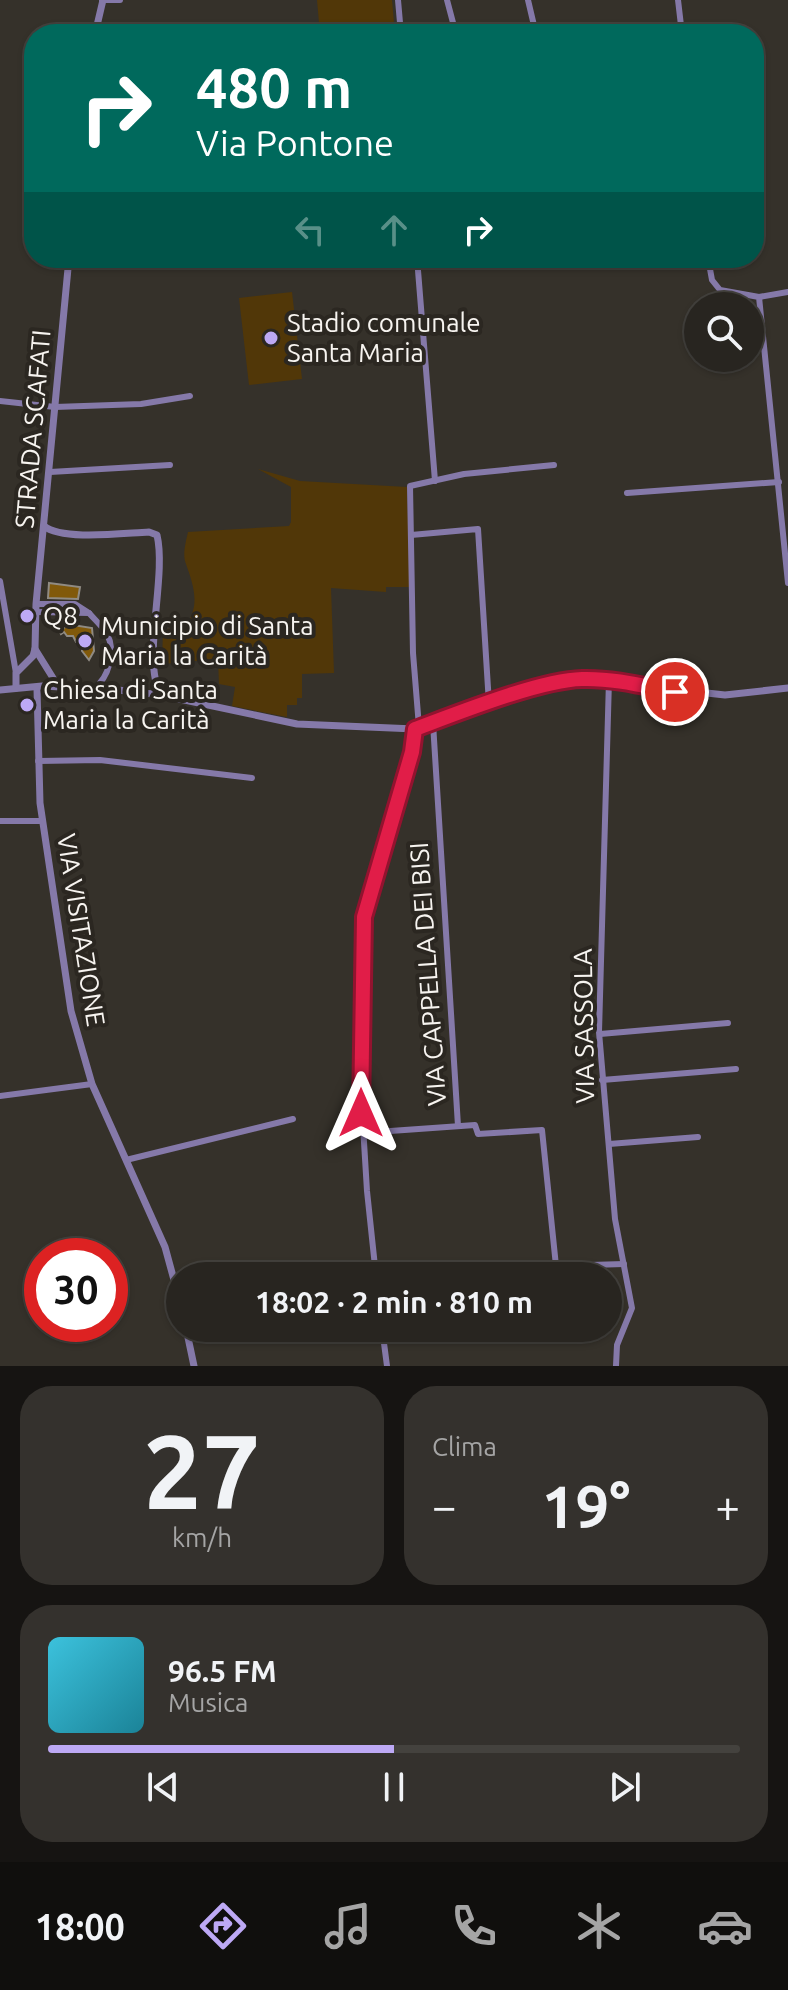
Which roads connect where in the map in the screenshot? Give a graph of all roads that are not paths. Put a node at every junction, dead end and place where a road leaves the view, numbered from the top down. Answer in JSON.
{"nodes":[{"id":1,"x":102,"y":0,"type":"edge"},
{"id":2,"x":120,"y":0,"type":"edge"},
{"id":3,"x":398,"y":0,"type":"edge"},
{"id":4,"x":447,"y":0,"type":"edge"},
{"id":5,"x":528,"y":0,"type":"edge"},
{"id":6,"x":678,"y":0,"type":"edge"},
{"id":7,"x":97,"y":24,"type":"edge"},
{"id":8,"x":400,"y":24,"type":"edge"},
{"id":9,"x":453,"y":24,"type":"edge"},
{"id":10,"x":534,"y":24,"type":"edge"},
{"id":11,"x":681,"y":24,"type":"edge"},
{"id":12,"x":68,"y":268,"type":"edge"},
{"id":13,"x":418,"y":268,"type":"edge"},
{"id":14,"x":710,"y":268,"type":"edge"},
{"id":15,"x":731,"y":292,"type":"edge"},
{"id":16,"x":788,"y":292,"type":"edge"},
{"id":17,"x":764,"y":296,"type":"edge"},
{"id":18,"x":764,"y":343,"type":"edge"},
{"id":19,"x":190,"y":396,"type":"dead end"},
{"id":20,"x":0,"y":401,"type":"edge"},
{"id":21,"x":55,"y":407,"type":"junction"},
{"id":22,"x":170,"y":465,"type":"dead end"},
{"id":23,"x":554,"y":465,"type":"dead end"},
{"id":24,"x":50,"y":472,"type":"junction"},
{"id":25,"x":435,"y":481,"type":"junction"},
{"id":26,"x":779,"y":482,"type":"junction"},
{"id":27,"x":627,"y":493,"type":"dead end"},
{"id":28,"x":44,"y":526,"type":"junction"},
{"id":29,"x":411,"y":535,"type":"junction"},
{"id":30,"x":0,"y":581,"type":"edge"},
{"id":31,"x":788,"y":583,"type":"edge"},
{"id":32,"x":36,"y":608,"type":"junction"},
{"id":33,"x":2,"y":611,"type":"edge"},
{"id":34,"x":35,"y":649,"type":"junction"},
{"id":35,"x":16,"y":673,"type":"junction"},
{"id":36,"x":609,"y":680,"type":"junction"},
{"id":37,"x":58,"y":686,"type":"junction"},
{"id":38,"x":156,"y":686,"type":"junction"},
{"id":39,"x":16,"y":688,"type":"junction"},
{"id":40,"x":94,"y":688,"type":"junction"},
{"id":41,"x":788,"y":688,"type":"edge"},
{"id":42,"x":37,"y":689,"type":"junction"},
{"id":43,"x":0,"y":690,"type":"edge"},
{"id":44,"x":149,"y":693,"type":"junction"},
{"id":45,"x":161,"y":695,"type":"junction"},
{"id":46,"x":489,"y":704,"type":"junction"},
{"id":47,"x":433,"y":723,"type":"junction"},
{"id":48,"x":417,"y":728,"type":"junction"},
{"id":49,"x":38,"y":761,"type":"junction"},
{"id":50,"x":252,"y":778,"type":"dead end"},
{"id":51,"x":0,"y":821,"type":"edge"},
{"id":52,"x":43,"y":821,"type":"junction"},
{"id":53,"x":728,"y":1023,"type":"dead end"},
{"id":54,"x":600,"y":1034,"type":"junction"},
{"id":55,"x":736,"y":1069,"type":"dead end"},
{"id":56,"x":602,"y":1080,"type":"junction"},
{"id":57,"x":92,"y":1084,"type":"junction"},
{"id":58,"x":0,"y":1096,"type":"edge"},
{"id":59,"x":293,"y":1119,"type":"dead end"},
{"id":60,"x":458,"y":1126,"type":"junction"},
{"id":61,"x":362,"y":1133,"type":"junction"},
{"id":62,"x":698,"y":1137,"type":"dead end"},
{"id":63,"x":609,"y":1144,"type":"junction"},
{"id":64,"x":126,"y":1160,"type":"junction"},
{"id":65,"x":169,"y":1262,"type":"edge"},
{"id":66,"x":375,"y":1262,"type":"edge"},
{"id":67,"x":624,"y":1264,"type":"junction"},
{"id":68,"x":189,"y":1342,"type":"edge"},
{"id":69,"x":384,"y":1342,"type":"edge"},
{"id":70,"x":194,"y":1366,"type":"edge"},
{"id":71,"x":387,"y":1366,"type":"edge"},
{"id":72,"x":616,"y":1366,"type":"edge"}],
"edges":[{"from":1,"to":2,"type":"street"},
{"from":1,"to":7,"type":"street"},
{"from":3,"to":8,"type":"street"},
{"from":4,"to":9,"type":"street"},
{"from":5,"to":10,"type":"street"},
{"from":6,"to":11,"type":"street"},
{"from":12,"to":21,"type":"street","name":"STRADA SCAFATI"},
{"from":13,"to":25,"type":"street"},
{"from":14,"to":15,"type":"street"},
{"from":16,"to":17,"type":"street"},
{"from":18,"to":26,"type":"street"},
{"from":19,"to":21,"type":"street"},
{"from":20,"to":21,"type":"street"},
{"from":21,"to":24,"type":"street","name":"STRADA SCAFATI"},
{"from":22,"to":24,"type":"street"},
{"from":23,"to":25,"type":"street"},
{"from":24,"to":28,"type":"street","name":"STRADA SCAFATI"},
{"from":25,"to":29,"type":"street","name":"VIA CAPPELLA DEI BISI"},
{"from":26,"to":27,"type":"street"},
{"from":26,"to":31,"type":"street"},
{"from":28,"to":32,"type":"street","name":"STRADA SCAFATI"},
{"from":28,"to":38,"type":"street"},
{"from":29,"to":46,"type":"street"},
{"from":29,"to":48,"type":"street","name":"VIA CAPPELLA DEI BISI"},
{"from":30,"to":33,"type":"street"},
{"from":32,"to":34,"type":"street"},
{"from":32,"to":40,"type":"street"},
{"from":33,"to":35,"type":"street"},
{"from":34,"to":35,"type":"street"},
{"from":34,"to":37,"type":"street"},
{"from":35,"to":39,"type":"street"},
{"from":36,"to":41,"type":"street"},
{"from":36,"to":46,"type":"street"},
{"from":36,"to":54,"type":"street","name":"VIA SASSOLA"},
{"from":37,"to":40,"type":"street"},
{"from":37,"to":42,"type":"street"},
{"from":38,"to":44,"type":"street"},
{"from":38,"to":45,"type":"street"},
{"from":39,"to":42,"type":"street"},
{"from":39,"to":43,"type":"street"},
{"from":40,"to":44,"type":"street"},
{"from":42,"to":49,"type":"street","name":"VIA VISITAZIONE"},
{"from":44,"to":45,"type":"street"},
{"from":45,"to":48,"type":"street"},
{"from":46,"to":47,"type":"street"},
{"from":47,"to":48,"type":"street"},
{"from":47,"to":60,"type":"street","name":"VIA CAPPELLA DEI BISI"},
{"from":48,"to":61,"type":"street","name":"VIA CAPPELLA DEI BISI"},
{"from":49,"to":50,"type":"street"},
{"from":49,"to":52,"type":"street","name":"VIA VISITAZIONE"},
{"from":51,"to":52,"type":"street"},
{"from":52,"to":57,"type":"street","name":"VIA VISITAZIONE"},
{"from":53,"to":54,"type":"street"},
{"from":54,"to":56,"type":"street","name":"VIA SASSOLA"},
{"from":55,"to":56,"type":"street"},
{"from":56,"to":63,"type":"street","name":"VIA SASSOLA"},
{"from":57,"to":58,"type":"street"},
{"from":57,"to":64,"type":"street","name":"VIA VISITAZIONE"},
{"from":59,"to":64,"type":"street"},
{"from":60,"to":61,"type":"street"},
{"from":60,"to":67,"type":"street"},
{"from":61,"to":66,"type":"street","name":"VIA CAPPELLA DEI BISI"},
{"from":62,"to":63,"type":"street"},
{"from":63,"to":67,"type":"street","name":"VIA SASSOLA"},
{"from":64,"to":65,"type":"street","name":"VIA VISITAZIONE"},
{"from":67,"to":72,"type":"street","name":"VIA SASSOLA"},
{"from":68,"to":70,"type":"street"},
{"from":69,"to":71,"type":"street"}]}
